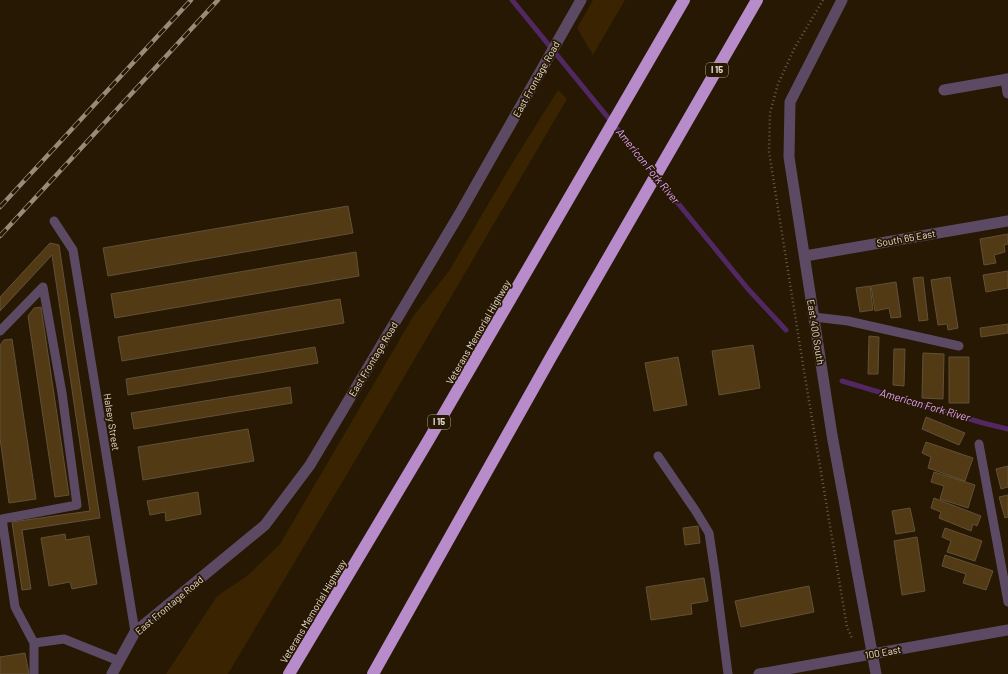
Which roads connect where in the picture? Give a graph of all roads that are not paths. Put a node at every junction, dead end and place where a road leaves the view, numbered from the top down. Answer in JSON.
{"nodes":[{"id":1,"x":581,"y":0,"type":"edge"},
{"id":2,"x":684,"y":0,"type":"edge"},
{"id":3,"x":757,"y":0,"type":"edge"},
{"id":4,"x":842,"y":0,"type":"edge"},
{"id":5,"x":1007,"y":79,"type":"edge"},
{"id":6,"x":944,"y":90,"type":"dead end"},
{"id":7,"x":1008,"y":93,"type":"edge"},
{"id":8,"x":54,"y":221,"type":"dead end"},
{"id":9,"x":1008,"y":221,"type":"edge"},
{"id":10,"x":805,"y":256,"type":"junction"},
{"id":11,"x":814,"y":317,"type":"junction"},
{"id":12,"x":0,"y":331,"type":"edge"},
{"id":13,"x":959,"y":346,"type":"dead end"},
{"id":14,"x":979,"y":444,"type":"dead end"},
{"id":15,"x":658,"y":456,"type":"dead end"},
{"id":16,"x":1008,"y":602,"type":"edge"},
{"id":17,"x":1008,"y":630,"type":"edge"},
{"id":18,"x":135,"y":632,"type":"junction"},
{"id":19,"x":34,"y":643,"type":"junction"},
{"id":20,"x":873,"y":654,"type":"junction"},
{"id":21,"x":119,"y":661,"type":"junction"},
{"id":22,"x":34,"y":674,"type":"edge"},
{"id":23,"x":112,"y":674,"type":"edge"},
{"id":24,"x":289,"y":674,"type":"edge"},
{"id":25,"x":374,"y":674,"type":"edge"},
{"id":26,"x":728,"y":674,"type":"edge"},
{"id":27,"x":759,"y":674,"type":"edge"},
{"id":28,"x":876,"y":674,"type":"edge"}],
"edges":[{"from":1,"to":18,"type":"street","name":"East Frontage Road"},
{"from":2,"to":24,"type":"highway","name":"Veterans Memorial Highway","number":"I 15"},
{"from":3,"to":25,"type":"highway","number":"I 15"},
{"from":4,"to":10,"type":"street","name":"East 400 South"},
{"from":5,"to":6,"type":"street"},
{"from":5,"to":7,"type":"street"},
{"from":8,"to":18,"type":"lane","name":"Halsey Street"},
{"from":9,"to":10,"type":"street","name":"South 65 East"},
{"from":10,"to":11,"type":"street","name":"East 400 South"},
{"from":11,"to":13,"type":"lane"},
{"from":11,"to":20,"type":"street","name":"East 400 South"},
{"from":12,"to":19,"type":"lane"},
{"from":14,"to":16,"type":"lane"},
{"from":15,"to":26,"type":"lane"},
{"from":17,"to":20,"type":"street","name":"100 East"},
{"from":18,"to":21,"type":"street","name":"East Frontage Road"},
{"from":19,"to":21,"type":"lane"},
{"from":19,"to":22,"type":"lane"},
{"from":20,"to":27,"type":"street","name":"100 East"},
{"from":20,"to":28,"type":"street","name":"East 400 South"},
{"from":21,"to":23,"type":"street","name":"East Frontage Road"}]}
